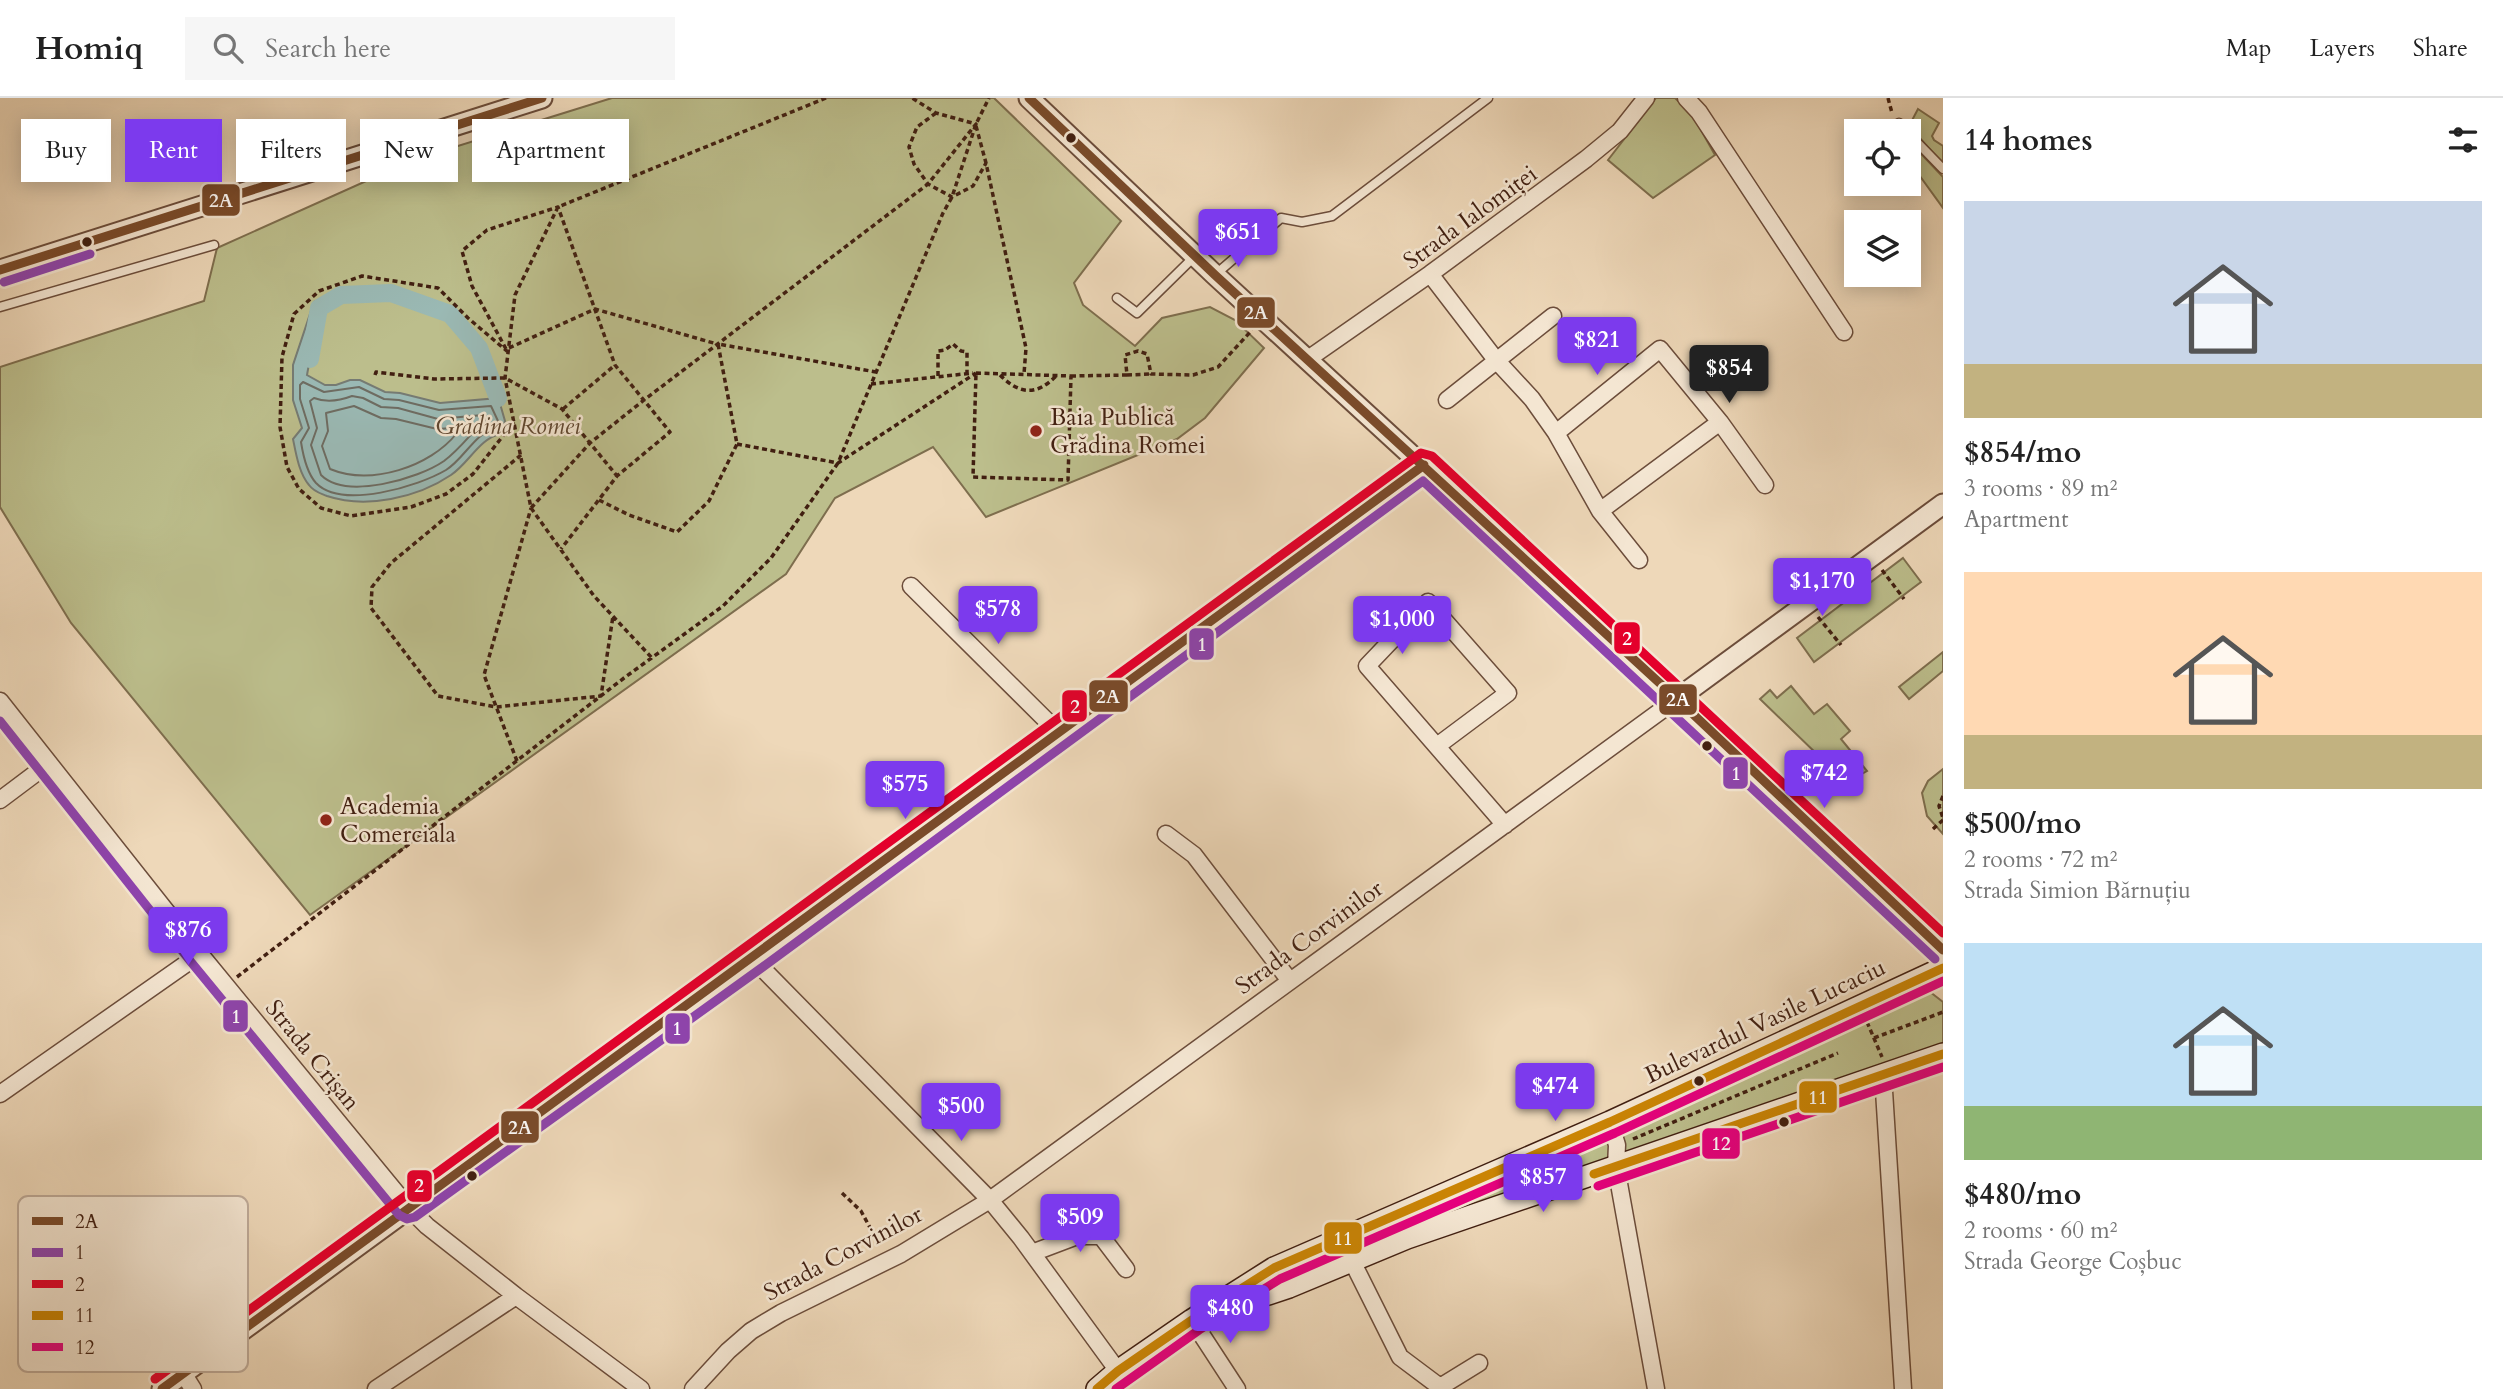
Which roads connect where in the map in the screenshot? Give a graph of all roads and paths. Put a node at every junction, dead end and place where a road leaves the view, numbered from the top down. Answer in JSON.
{"nodes":[{"id":1,"x":542,"y":98,"type":"edge"},
{"id":2,"x":826,"y":98,"type":"edge"},
{"id":3,"x":912,"y":98,"type":"edge"},
{"id":4,"x":989,"y":98,"type":"edge"},
{"id":5,"x":1029,"y":98,"type":"edge"},
{"id":6,"x":1488,"y":98,"type":"edge"},
{"id":7,"x":1646,"y":98,"type":"edge"},
{"id":8,"x":1686,"y":98,"type":"edge"},
{"id":9,"x":936,"y":113,"type":"junction"},
{"id":10,"x":976,"y":124,"type":"junction"},
{"id":11,"x":1921,"y":146,"type":"edge"},
{"id":12,"x":986,"y":163,"type":"junction"},
{"id":13,"x":1943,"y":169,"type":"edge"},
{"id":14,"x":928,"y":184,"type":"junction"},
{"id":15,"x":953,"y":197,"type":"junction"},
{"id":16,"x":558,"y":207,"type":"junction"},
{"id":17,"x":214,"y":245,"type":"dead end"},
{"id":18,"x":1195,"y":256,"type":"junction"},
{"id":19,"x":0,"y":270,"type":"edge"},
{"id":20,"x":1430,"y":274,"type":"junction"},
{"id":21,"x":1215,"y":275,"type":"junction"},
{"id":22,"x":1117,"y":298,"type":"dead end"},
{"id":23,"x":0,"y":307,"type":"edge"},
{"id":24,"x":595,"y":309,"type":"junction"},
{"id":25,"x":1553,"y":316,"type":"dead end"},
{"id":26,"x":1254,"y":329,"type":"dead end"},
{"id":27,"x":1844,"y":332,"type":"dead end"},
{"id":28,"x":718,"y":344,"type":"junction"},
{"id":29,"x":508,"y":350,"type":"junction"},
{"id":30,"x":1308,"y":359,"type":"junction"},
{"id":31,"x":1496,"y":360,"type":"junction"},
{"id":32,"x":615,"y":365,"type":"junction"},
{"id":33,"x":876,"y":372,"type":"junction"},
{"id":34,"x":967,"y":373,"type":"junction"},
{"id":35,"x":976,"y":373,"type":"junction"},
{"id":36,"x":998,"y":373,"type":"junction"},
{"id":37,"x":375,"y":374,"type":"dead end"},
{"id":38,"x":1024,"y":374,"type":"junction"},
{"id":39,"x":1151,"y":374,"type":"junction"},
{"id":40,"x":1058,"y":375,"type":"junction"},
{"id":41,"x":1127,"y":375,"type":"junction"},
{"id":42,"x":938,"y":376,"type":"junction"},
{"id":43,"x":1071,"y":376,"type":"junction"},
{"id":44,"x":505,"y":378,"type":"junction"},
{"id":45,"x":871,"y":384,"type":"junction"},
{"id":46,"x":1026,"y":391,"type":"junction"},
{"id":47,"x":1027,"y":397,"type":"dead end"},
{"id":48,"x":644,"y":400,"type":"junction"},
{"id":49,"x":1447,"y":400,"type":"dead end"},
{"id":50,"x":562,"y":409,"type":"junction"},
{"id":51,"x":514,"y":422,"type":"junction"},
{"id":52,"x":1720,"y":422,"type":"junction"},
{"id":53,"x":1556,"y":433,"type":"junction"},
{"id":54,"x":590,"y":443,"type":"junction"},
{"id":55,"x":737,"y":444,"type":"junction"},
{"id":56,"x":521,"y":455,"type":"junction"},
{"id":57,"x":838,"y":463,"type":"junction"},
{"id":58,"x":1424,"y":465,"type":"junction"},
{"id":59,"x":617,"y":476,"type":"junction"},
{"id":60,"x":1765,"y":485,"type":"dead end"},
{"id":61,"x":599,"y":500,"type":"junction"},
{"id":62,"x":1943,"y":504,"type":"edge"},
{"id":63,"x":531,"y":508,"type":"junction"},
{"id":64,"x":1600,"y":511,"type":"junction"},
{"id":65,"x":561,"y":549,"type":"junction"},
{"id":66,"x":1639,"y":559,"type":"dead end"},
{"id":67,"x":1881,"y":569,"type":"dead end"},
{"id":68,"x":911,"y":586,"type":"dead end"},
{"id":69,"x":1904,"y":598,"type":"dead end"},
{"id":70,"x":613,"y":616,"type":"junction"},
{"id":71,"x":1816,"y":616,"type":"dead end"},
{"id":72,"x":1841,"y":646,"type":"dead end"},
{"id":73,"x":652,"y":658,"type":"junction"},
{"id":74,"x":601,"y":696,"type":"junction"},
{"id":75,"x":1677,"y":699,"type":"junction"},
{"id":76,"x":0,"y":701,"type":"edge"},
{"id":77,"x":496,"y":707,"type":"junction"},
{"id":78,"x":1059,"y":733,"type":"junction"},
{"id":79,"x":1437,"y":746,"type":"junction"},
{"id":80,"x":517,"y":761,"type":"junction"},
{"id":81,"x":48,"y":764,"type":"junction"},
{"id":82,"x":1943,"y":796,"type":"edge"},
{"id":83,"x":0,"y":800,"type":"edge"},
{"id":84,"x":1943,"y":819,"type":"edge"},
{"id":85,"x":1505,"y":825,"type":"junction"},
{"id":86,"x":1933,"y":829,"type":"dead end"},
{"id":87,"x":1166,"y":834,"type":"dead end"},
{"id":88,"x":1943,"y":950,"type":"edge"},
{"id":89,"x":200,"y":954,"type":"junction"},
{"id":90,"x":753,"y":959,"type":"junction"},
{"id":91,"x":1943,"y":968,"type":"edge"},
{"id":92,"x":1290,"y":981,"type":"junction"},
{"id":93,"x":227,"y":985,"type":"junction"},
{"id":94,"x":1943,"y":1012,"type":"edge"},
{"id":95,"x":1863,"y":1014,"type":"dead end"},
{"id":96,"x":1874,"y":1038,"type":"junction"},
{"id":97,"x":1838,"y":1054,"type":"dead end"},
{"id":98,"x":1943,"y":1054,"type":"edge"},
{"id":99,"x":1884,"y":1070,"type":"junction"},
{"id":100,"x":0,"y":1094,"type":"edge"},
{"id":101,"x":1610,"y":1122,"type":"junction"},
{"id":102,"x":1617,"y":1145,"type":"junction"},
{"id":103,"x":1616,"y":1167,"type":"junction"},
{"id":104,"x":842,"y":1194,"type":"dead end"},
{"id":105,"x":990,"y":1200,"type":"junction"},
{"id":106,"x":408,"y":1207,"type":"junction"},
{"id":107,"x":1032,"y":1253,"type":"junction"},
{"id":108,"x":888,"y":1260,"type":"junction"},
{"id":109,"x":1352,"y":1261,"type":"junction"},
{"id":110,"x":1126,"y":1269,"type":"dead end"},
{"id":111,"x":516,"y":1296,"type":"junction"},
{"id":112,"x":1192,"y":1320,"type":"junction"},
{"id":113,"x":248,"y":1334,"type":"edge"},
{"id":114,"x":1479,"y":1363,"type":"dead end"},
{"id":115,"x":1118,"y":1371,"type":"junction"},
{"id":116,"x":188,"y":1381,"type":"edge"},
{"id":117,"x":162,"y":1389,"type":"edge"},
{"id":118,"x":376,"y":1389,"type":"edge"},
{"id":119,"x":641,"y":1389,"type":"edge"},
{"id":120,"x":693,"y":1389,"type":"edge"},
{"id":121,"x":1097,"y":1389,"type":"edge"},
{"id":122,"x":1237,"y":1389,"type":"edge"},
{"id":123,"x":1656,"y":1389,"type":"edge"},
{"id":124,"x":1903,"y":1389,"type":"edge"}],
"edges":[{"from":1,"to":19,"type":"street"},
{"from":2,"to":16,"type":"path"},
{"from":3,"to":9,"type":"path"},
{"from":4,"to":10,"type":"path"},
{"from":5,"to":18,"type":"street"},
{"from":6,"to":21,"type":"lane"},
{"from":7,"to":20,"type":"street","name":"Strada Ialomiței"},
{"from":8,"to":27,"type":"street"},
{"from":9,"to":10,"type":"path"},
{"from":9,"to":14,"type":"path"},
{"from":10,"to":12,"type":"path"},
{"from":10,"to":14,"type":"path"},
{"from":10,"to":15,"type":"path"},
{"from":11,"to":13,"type":"lane"},
{"from":12,"to":15,"type":"path"},
{"from":12,"to":38,"type":"path"},
{"from":14,"to":15,"type":"path"},
{"from":14,"to":28,"type":"path"},
{"from":15,"to":33,"type":"path"},
{"from":16,"to":24,"type":"path"},
{"from":16,"to":29,"type":"path"},
{"from":16,"to":29,"type":"path"},
{"from":17,"to":23,"type":"lane"},
{"from":18,"to":21,"type":"street"},
{"from":18,"to":22,"type":"lane"},
{"from":20,"to":30,"type":"street","name":"Strada Ialomiței"},
{"from":20,"to":31,"type":"street"},
{"from":21,"to":30,"type":"street"},
{"from":24,"to":28,"type":"path"},
{"from":24,"to":29,"type":"path"},
{"from":24,"to":32,"type":"path"},
{"from":25,"to":31,"type":"street"},
{"from":26,"to":39,"type":"path"},
{"from":28,"to":33,"type":"path"},
{"from":28,"to":48,"type":"path"},
{"from":28,"to":55,"type":"path"},
{"from":29,"to":44,"type":"path"},
{"from":29,"to":51,"type":"path"},
{"from":30,"to":58,"type":"street"},
{"from":31,"to":49,"type":"street"},
{"from":31,"to":53,"type":"street"},
{"from":32,"to":48,"type":"path"},
{"from":32,"to":50,"type":"path"},
{"from":33,"to":45,"type":"path"},
{"from":34,"to":35,"type":"path"},
{"from":34,"to":42,"type":"path"},
{"from":34,"to":42,"type":"path"},
{"from":35,"to":36,"type":"path"},
{"from":35,"to":43,"type":"path"},
{"from":35,"to":57,"type":"path"},
{"from":36,"to":38,"type":"path"},
{"from":36,"to":46,"type":"path"},
{"from":37,"to":44,"type":"path"},
{"from":38,"to":40,"type":"path"},
{"from":39,"to":41,"type":"path"},
{"from":39,"to":41,"type":"path"},
{"from":40,"to":43,"type":"path"},
{"from":40,"to":46,"type":"path"},
{"from":41,"to":43,"type":"path"},
{"from":42,"to":45,"type":"path"},
{"from":44,"to":50,"type":"path"},
{"from":44,"to":51,"type":"path"},
{"from":45,"to":57,"type":"path"},
{"from":46,"to":47,"type":"path"},
{"from":48,"to":54,"type":"path"},
{"from":48,"to":59,"type":"path"},
{"from":50,"to":54,"type":"path"},
{"from":51,"to":56,"type":"path"},
{"from":52,"to":53,"type":"street"},
{"from":52,"to":60,"type":"street"},
{"from":52,"to":64,"type":"street"},
{"from":53,"to":64,"type":"street"},
{"from":54,"to":59,"type":"path"},
{"from":54,"to":63,"type":"path"},
{"from":55,"to":57,"type":"path"},
{"from":55,"to":61,"type":"path"},
{"from":56,"to":63,"type":"path"},
{"from":56,"to":77,"type":"path"},
{"from":57,"to":73,"type":"path"},
{"from":58,"to":75,"type":"street"},
{"from":58,"to":78,"type":"street"},
{"from":59,"to":61,"type":"path"},
{"from":61,"to":65,"type":"path"},
{"from":62,"to":75,"type":"street","name":"Strada Corvinilor"},
{"from":63,"to":65,"type":"path"},
{"from":63,"to":77,"type":"path"},
{"from":64,"to":66,"type":"street"},
{"from":65,"to":70,"type":"path"},
{"from":67,"to":69,"type":"path"},
{"from":68,"to":78,"type":"street"},
{"from":70,"to":73,"type":"path"},
{"from":70,"to":74,"type":"path"},
{"from":71,"to":72,"type":"path"},
{"from":73,"to":74,"type":"path"},
{"from":74,"to":77,"type":"path"},
{"from":74,"to":80,"type":"path"},
{"from":75,"to":85,"type":"street","name":"Strada Corvinilor"},
{"from":75,"to":88,"type":"street"},
{"from":76,"to":81,"type":"street","name":"Strada Crișan"},
{"from":77,"to":80,"type":"path"},
{"from":78,"to":90,"type":"street"},
{"from":79,"to":79,"type":"street"},
{"from":79,"to":85,"type":"street"},
{"from":80,"to":93,"type":"path"},
{"from":81,"to":83,"type":"street"},
{"from":81,"to":89,"type":"street","name":"Strada Crișan"},
{"from":82,"to":84,"type":"path"},
{"from":84,"to":86,"type":"path"},
{"from":85,"to":92,"type":"street","name":"Strada Corvinilor"},
{"from":87,"to":92,"type":"street"},
{"from":89,"to":93,"type":"street","name":"Strada Crișan"},
{"from":89,"to":100,"type":"street"},
{"from":90,"to":105,"type":"street"},
{"from":90,"to":106,"type":"street"},
{"from":91,"to":101,"type":"main road","name":"Bulevardul Vasile Lucaciu"},
{"from":92,"to":105,"type":"street","name":"Strada Corvinilor"},
{"from":93,"to":106,"type":"street","name":"Strada Crișan"},
{"from":94,"to":96,"type":"path"},
{"from":95,"to":96,"type":"path"},
{"from":96,"to":99,"type":"path"},
{"from":97,"to":102,"type":"path"},
{"from":98,"to":99,"type":"main road","name":"Bulevardul Vasile Lucaciu"},
{"from":99,"to":103,"type":"main road","name":"Bulevardul Vasile Lucaciu"},
{"from":99,"to":124,"type":"street"},
{"from":101,"to":102,"type":"street"},
{"from":101,"to":112,"type":"main road","name":"Bulevardul Vasile Lucaciu"},
{"from":102,"to":103,"type":"street"},
{"from":103,"to":109,"type":"main road","name":"Bulevardul Vasile Lucaciu"},
{"from":103,"to":123,"type":"street"},
{"from":104,"to":108,"type":"path"},
{"from":105,"to":107,"type":"street"},
{"from":105,"to":108,"type":"street","name":"Strada Corvinilor"},
{"from":106,"to":111,"type":"street","name":"Strada Crișan"},
{"from":106,"to":113,"type":"street"},
{"from":107,"to":110,"type":"street"},
{"from":107,"to":115,"type":"street"},
{"from":108,"to":120,"type":"street","name":"Strada Corvinilor"},
{"from":109,"to":112,"type":"main road","name":"Bulevardul Vasile Lucaciu"},
{"from":109,"to":114,"type":"street"},
{"from":111,"to":118,"type":"street"},
{"from":111,"to":119,"type":"street","name":"Strada Crișan"},
{"from":112,"to":115,"type":"main road","name":"Bulevardul Vasile Lucaciu"},
{"from":112,"to":122,"type":"street"},
{"from":115,"to":121,"type":"main road","name":"Bulevardul Vasile Lucaciu"},
{"from":116,"to":117,"type":"street"}]}
